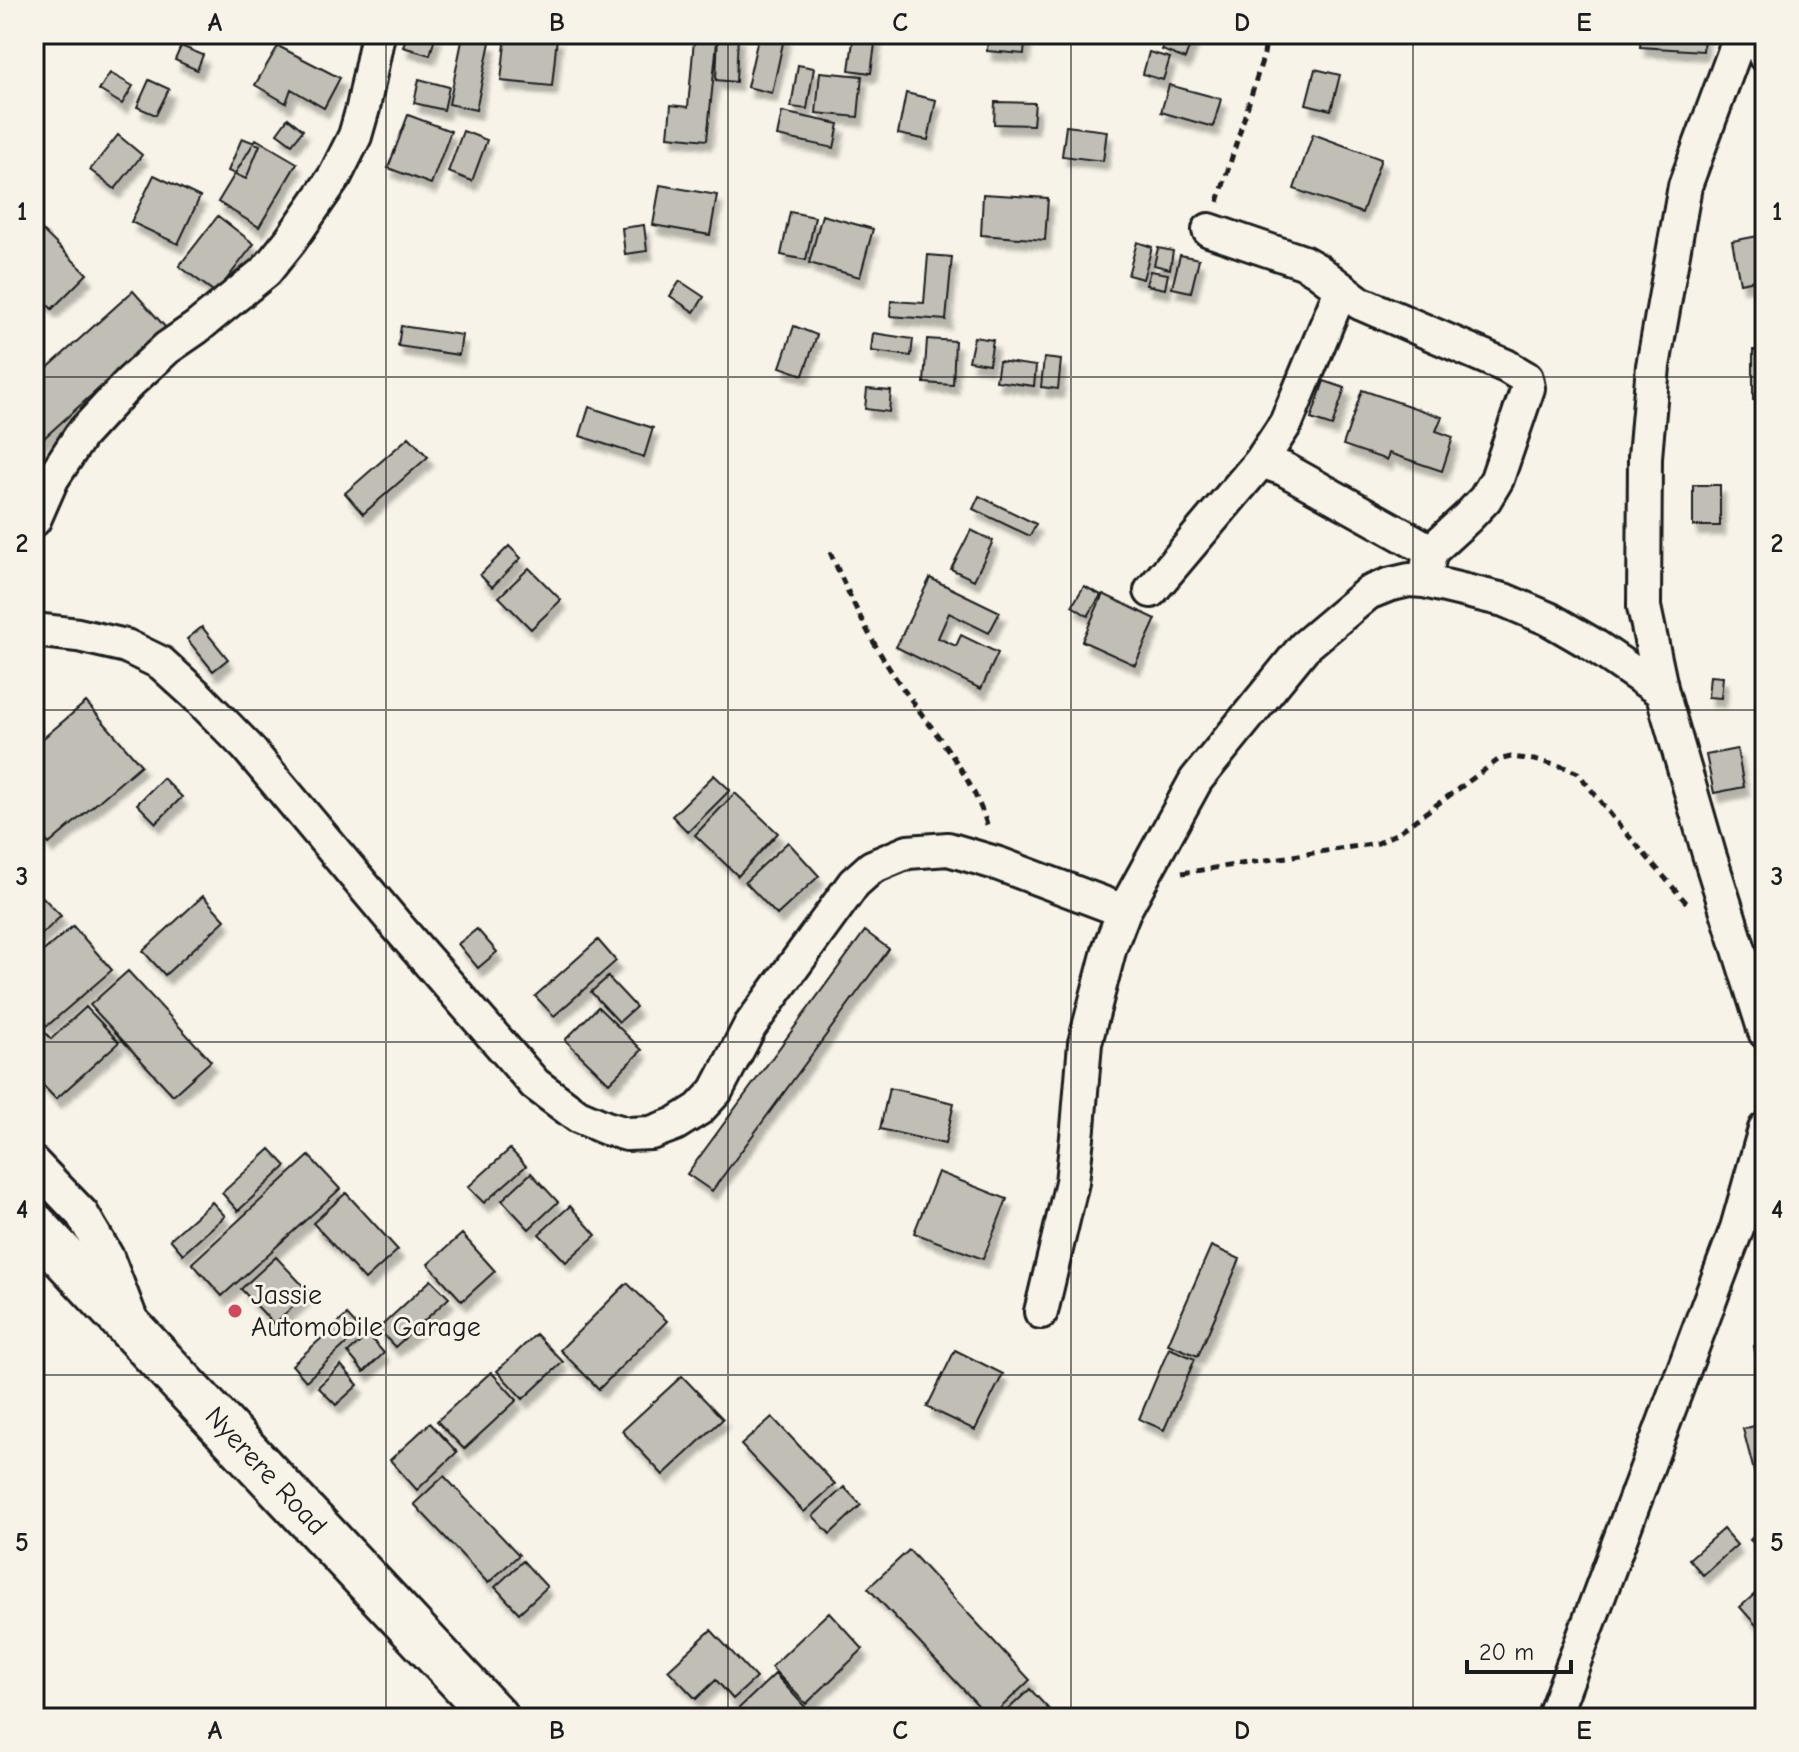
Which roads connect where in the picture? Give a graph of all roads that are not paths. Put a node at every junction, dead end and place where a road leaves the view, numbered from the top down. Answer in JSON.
{"nodes":[{"id":1,"x":378,"y":34,"type":"edge"},
{"id":2,"x":1741,"y":34,"type":"edge"},
{"id":3,"x":1758,"y":34,"type":"edge"},
{"id":4,"x":1765,"y":56,"type":"edge"},
{"id":5,"x":1209,"y":230,"type":"road end"},
{"id":6,"x":1341,"y":290,"type":"junction"},
{"id":7,"x":1261,"y":461,"type":"junction"},
{"id":8,"x":34,"y":520,"type":"edge"},
{"id":9,"x":1428,"y":566,"type":"junction"},
{"id":10,"x":1151,"y":591,"type":"dead end"},
{"id":11,"x":34,"y":630,"type":"edge"},
{"id":12,"x":1662,"y":692,"type":"junction"},
{"id":13,"x":1124,"y":911,"type":"junction"},
{"id":14,"x":1765,"y":1031,"type":"edge"},
{"id":15,"x":1765,"y":1129,"type":"edge"},
{"id":16,"x":34,"y":1164,"type":"edge"},
{"id":17,"x":34,"y":1225,"type":"edge"},
{"id":18,"x":1041,"y":1312,"type":"dead end"},
{"id":19,"x":136,"y":1332,"type":"junction"},
{"id":20,"x":496,"y":1718,"type":"edge"},
{"id":21,"x":1553,"y":1718,"type":"edge"}],
"edges":[{"from":1,"to":8,"type":"street"},
{"from":2,"to":12,"type":"street"},
{"from":3,"to":4,"type":"street"},
{"from":5,"to":6,"type":"street"},
{"from":6,"to":7,"type":"street"},
{"from":6,"to":9,"type":"street"},
{"from":7,"to":9,"type":"street"},
{"from":7,"to":10,"type":"street"},
{"from":9,"to":12,"type":"street"},
{"from":9,"to":13,"type":"street"},
{"from":11,"to":13,"type":"street"},
{"from":12,"to":14,"type":"street"},
{"from":13,"to":18,"type":"street"},
{"from":15,"to":21,"type":"street"},
{"from":16,"to":19,"type":"street"},
{"from":17,"to":19,"type":"main road","name":"Nyerere Road"},
{"from":19,"to":20,"type":"main road","name":"Nyerere Road"}]}
